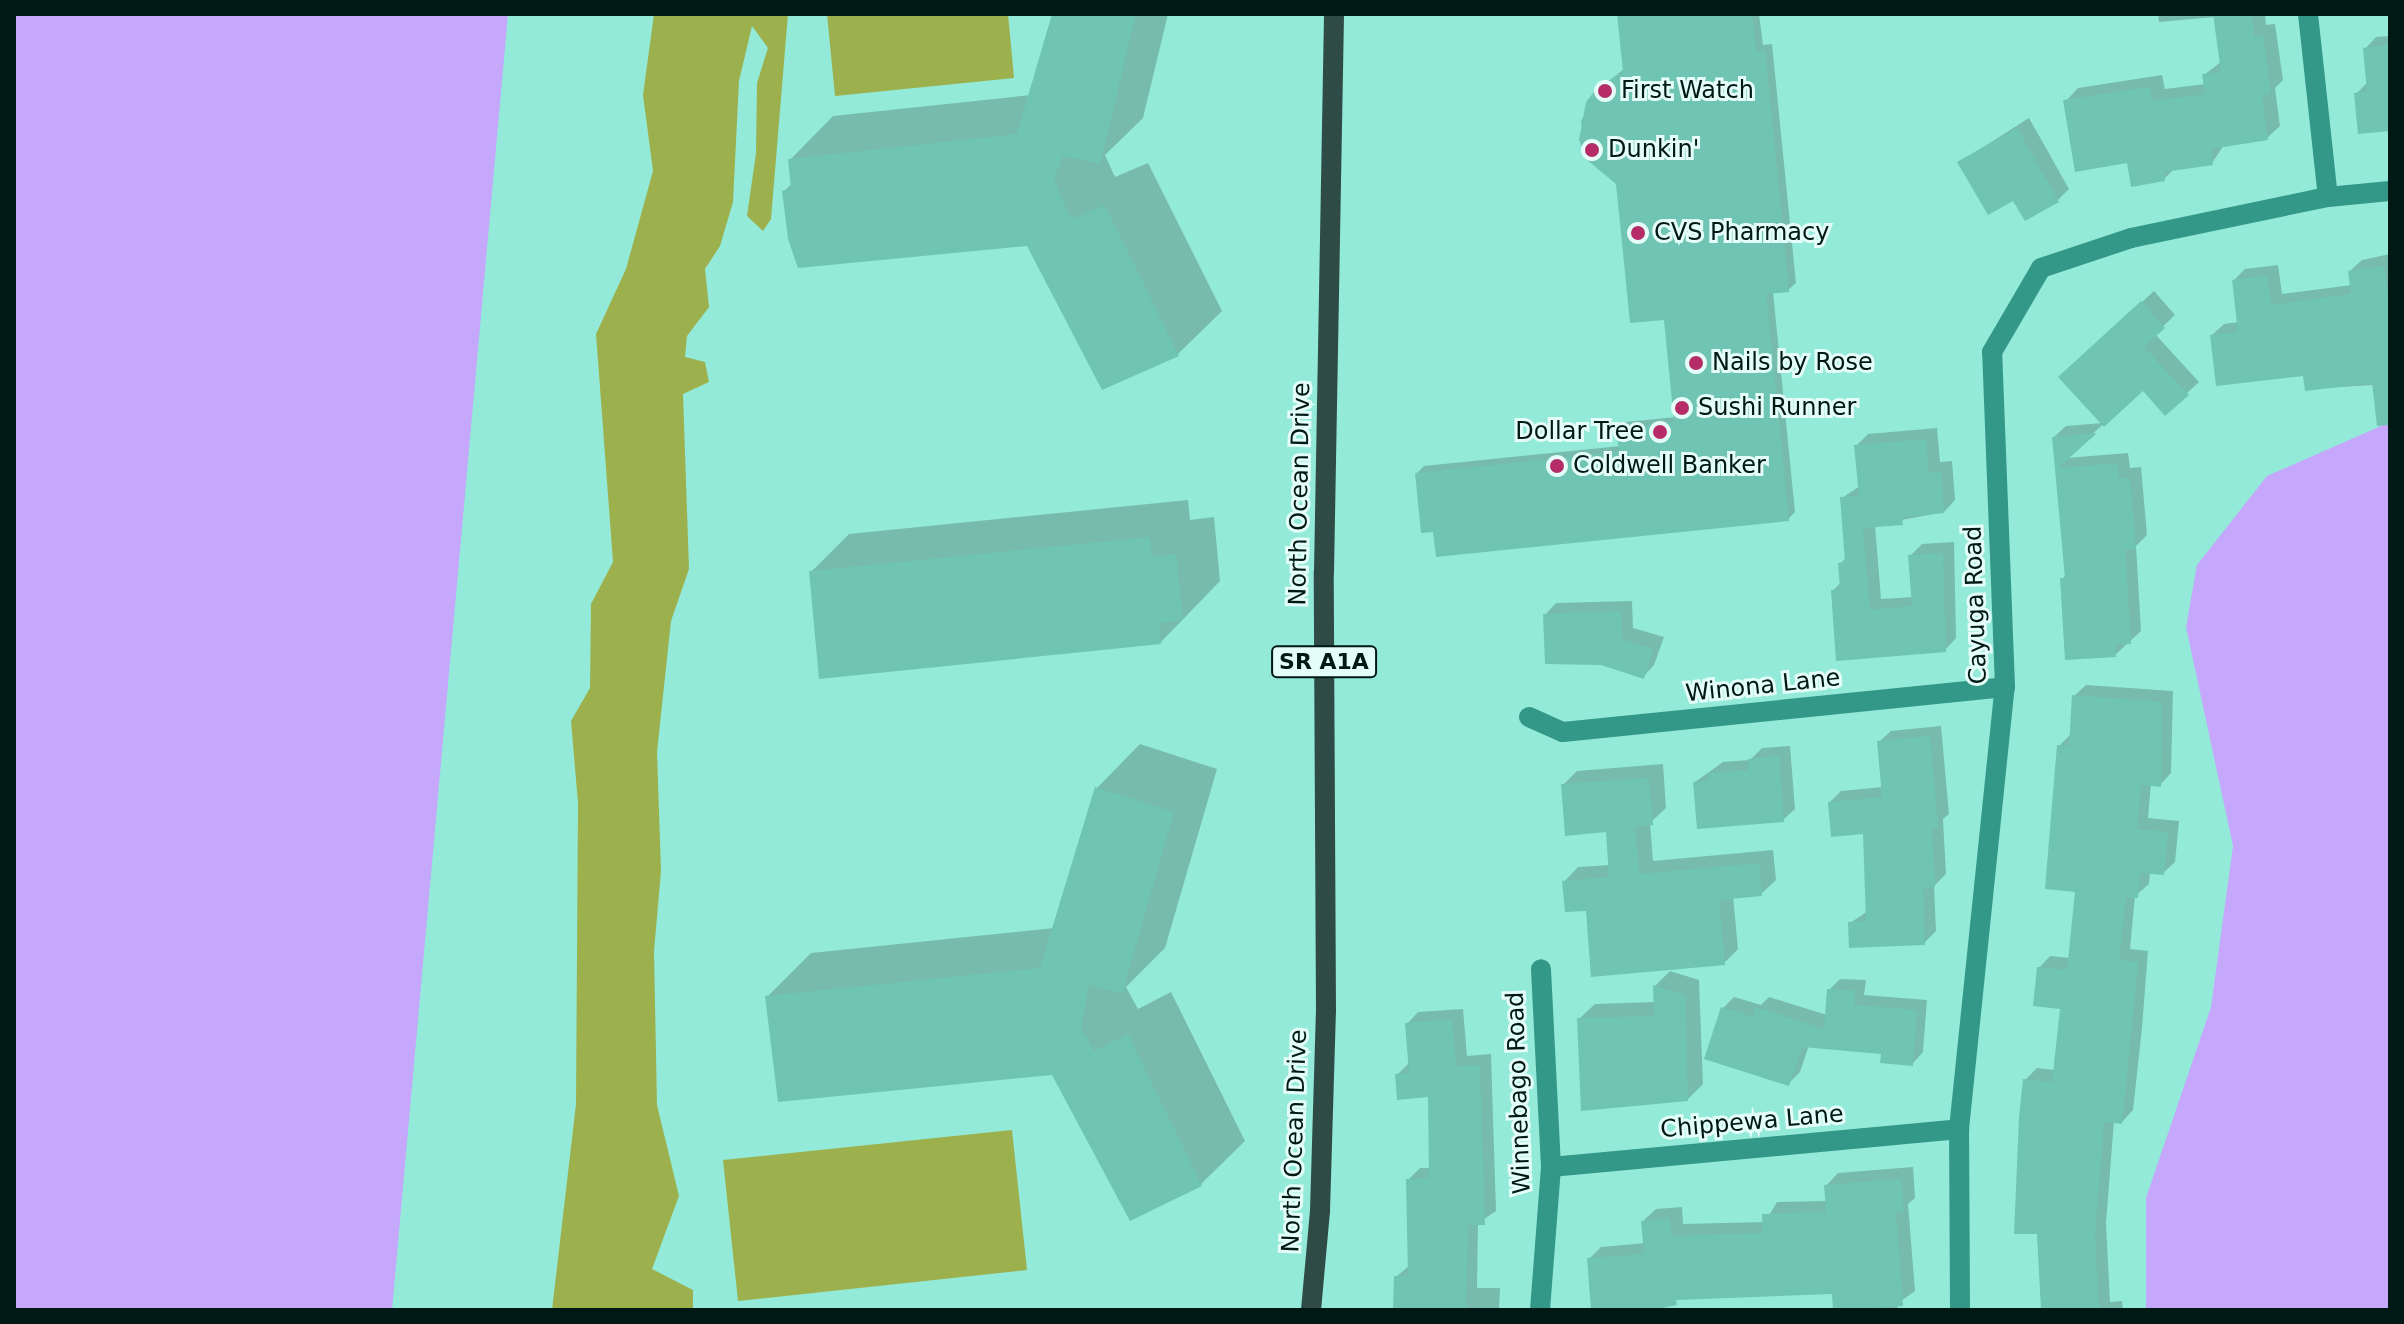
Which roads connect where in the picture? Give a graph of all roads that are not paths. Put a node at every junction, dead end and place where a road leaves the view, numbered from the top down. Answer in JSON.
{"nodes":[{"id":1,"x":1334,"y":14,"type":"edge"},
{"id":2,"x":2308,"y":14,"type":"edge"},
{"id":3,"x":2390,"y":191,"type":"edge"},
{"id":4,"x":2328,"y":197,"type":"junction"},
{"id":5,"x":2005,"y":687,"type":"junction"},
{"id":6,"x":1529,"y":717,"type":"dead end"},
{"id":7,"x":1541,"y":969,"type":"dead end"},
{"id":8,"x":1959,"y":1129,"type":"junction"},
{"id":9,"x":1551,"y":1167,"type":"junction"},
{"id":10,"x":1311,"y":1310,"type":"edge"},
{"id":11,"x":1540,"y":1310,"type":"edge"},
{"id":12,"x":1960,"y":1310,"type":"edge"}],
"edges":[{"from":1,"to":10,"type":"main road","name":"North Ocean Drive","number":"SR A1A"},
{"from":2,"to":4,"type":"street"},
{"from":3,"to":4,"type":"street","name":"Cayuga Road"},
{"from":4,"to":5,"type":"street","name":"Cayuga Road"},
{"from":5,"to":6,"type":"street","name":"Winona Lane"},
{"from":5,"to":8,"type":"street","name":"Cayuga Road"},
{"from":7,"to":9,"type":"street","name":"Winnebago Road"},
{"from":8,"to":9,"type":"street","name":"Chippewa Lane"},
{"from":8,"to":12,"type":"street","name":"Cayuga Road"},
{"from":9,"to":11,"type":"street","name":"Winnebago Road"}]}
